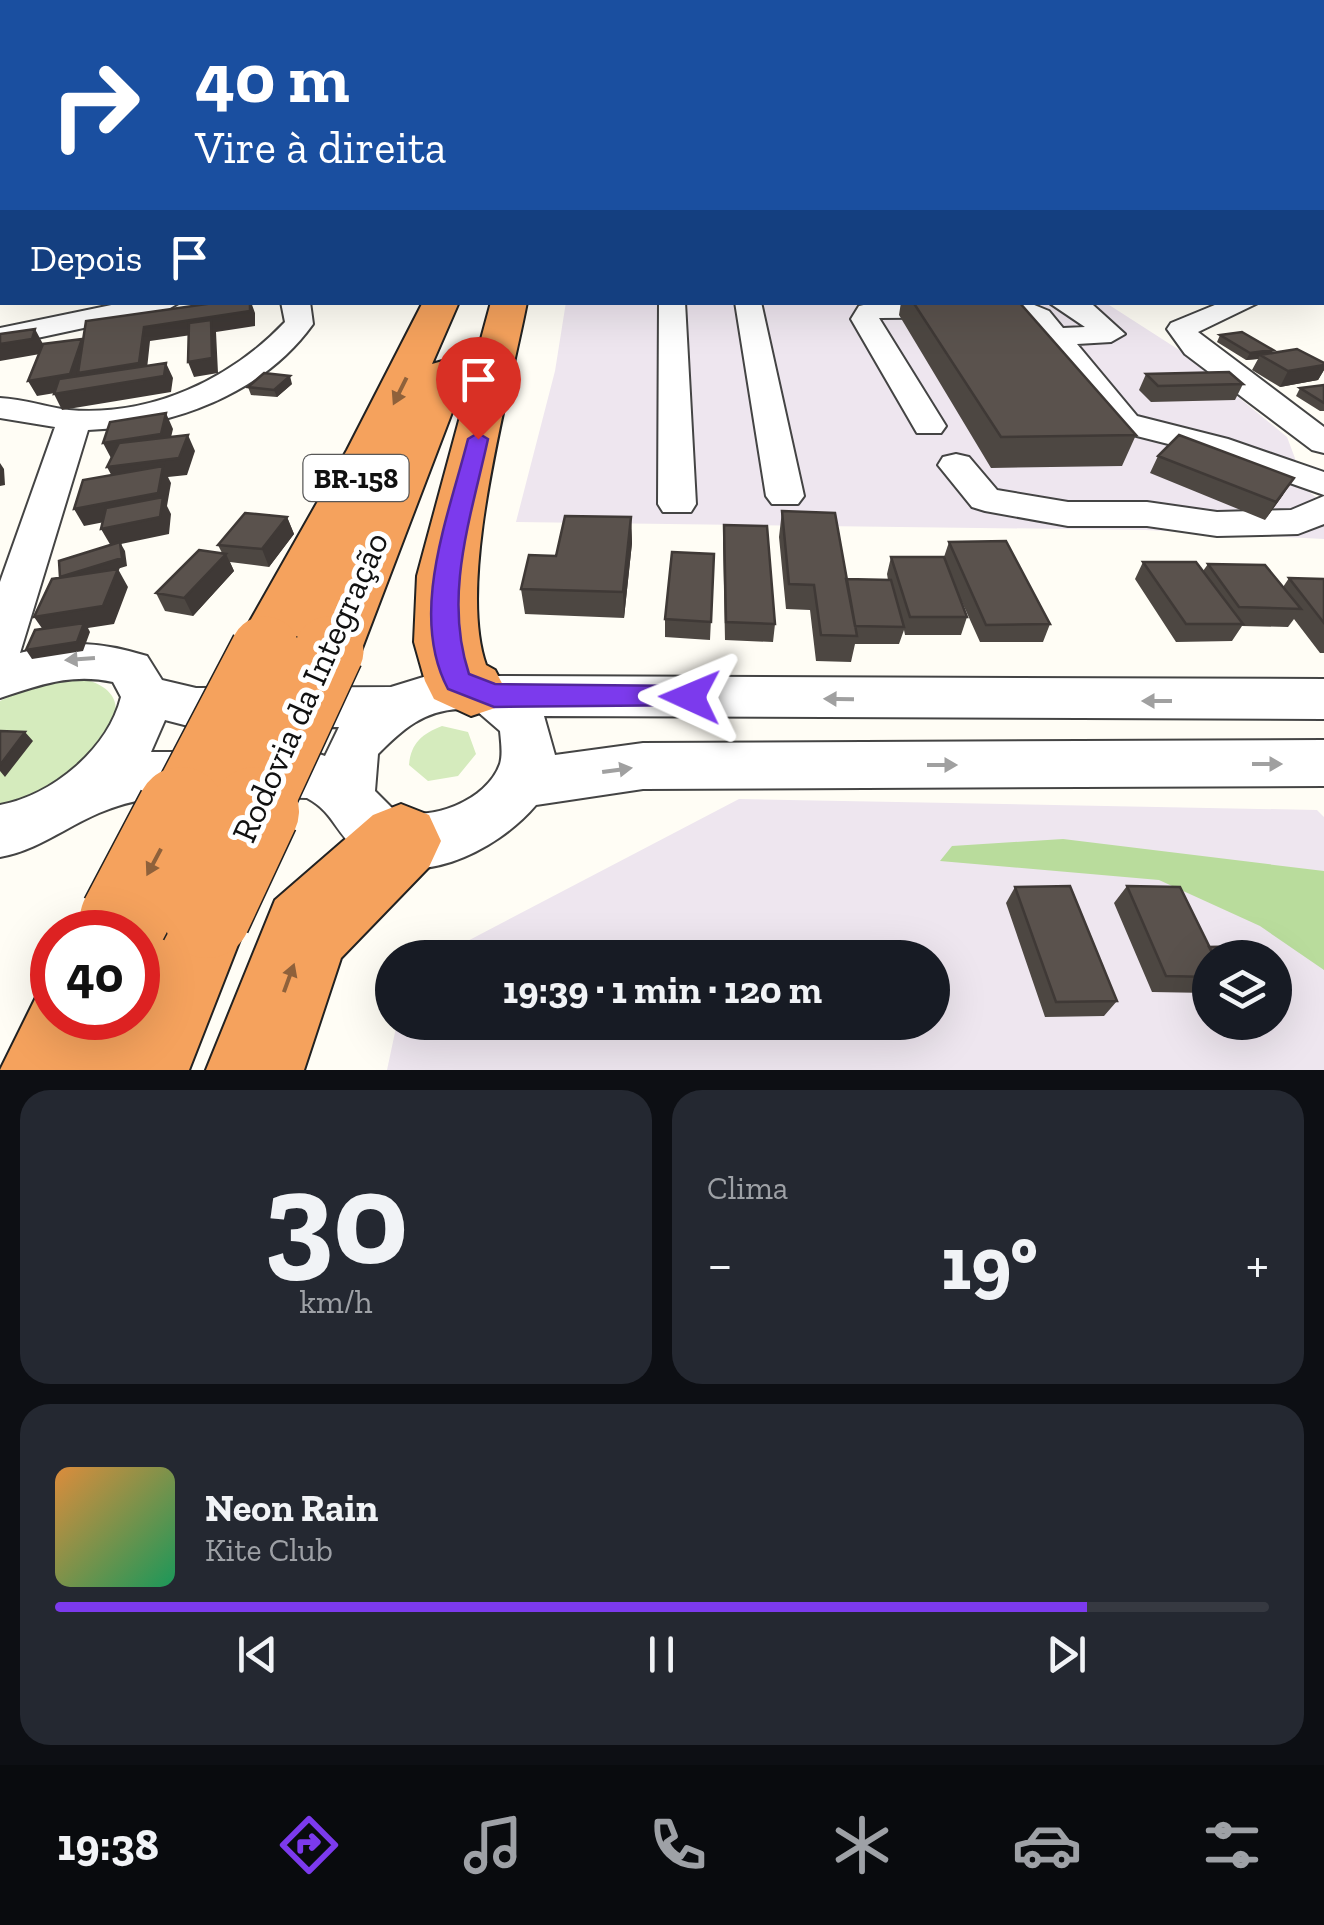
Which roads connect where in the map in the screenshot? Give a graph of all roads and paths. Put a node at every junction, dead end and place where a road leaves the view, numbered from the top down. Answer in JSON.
{"nodes":[{"id":1,"x":153,"y":305,"type":"edge"},
{"id":2,"x":298,"y":305,"type":"edge"},
{"id":3,"x":440,"y":305,"type":"edge"},
{"id":4,"x":473,"y":305,"type":"edge"},
{"id":5,"x":508,"y":305,"type":"edge"},
{"id":6,"x":672,"y":305,"type":"edge"},
{"id":7,"x":749,"y":305,"type":"edge"},
{"id":8,"x":1068,"y":305,"type":"edge"},
{"id":9,"x":1240,"y":305,"type":"edge"},
{"id":10,"x":1055,"y":337,"type":"junction"},
{"id":11,"x":0,"y":338,"type":"edge"},
{"id":12,"x":0,"y":408,"type":"edge"},
{"id":13,"x":929,"y":426,"type":"dead end"},
{"id":14,"x":71,"y":429,"type":"junction"},
{"id":15,"x":1322,"y":441,"type":"edge"},
{"id":16,"x":956,"y":465,"type":"dead end"},
{"id":17,"x":1324,"y":484,"type":"edge"},
{"id":18,"x":785,"y":496,"type":"dead end"},
{"id":19,"x":677,"y":504,"type":"dead end"},
{"id":20,"x":1324,"y":508,"type":"edge"},
{"id":21,"x":0,"y":648,"type":"edge"},
{"id":22,"x":297,"y":651,"type":"junction"},
{"id":23,"x":0,"y":679,"type":"edge"},
{"id":24,"x":482,"y":692,"type":"junction"},
{"id":25,"x":146,"y":696,"type":"junction"},
{"id":26,"x":1324,"y":699,"type":"edge"},
{"id":27,"x":391,"y":707,"type":"junction"},
{"id":28,"x":1324,"y":764,"type":"edge"},
{"id":29,"x":521,"y":783,"type":"junction"},
{"id":30,"x":87,"y":790,"type":"junction"},
{"id":31,"x":374,"y":816,"type":"junction"},
{"id":32,"x":0,"y":831,"type":"edge"},
{"id":33,"x":157,"y":910,"type":"edge"},
{"id":34,"x":64,"y":1040,"type":"edge"},
{"id":35,"x":142,"y":1040,"type":"edge"},
{"id":36,"x":49,"y":1070,"type":"edge"},
{"id":37,"x":140,"y":1070,"type":"edge"},
{"id":38,"x":256,"y":1070,"type":"edge"}],
"edges":[{"from":1,"to":11,"type":"street"},
{"from":2,"to":14,"type":"street"},
{"from":3,"to":22,"type":"highway","name":"Rodovia da Integração","number":"BR-158","one_way":true},
{"from":4,"to":22,"type":"highway","name":"Rodovia da Integração","number":"BR-158"},
{"from":5,"to":24,"type":"highway"},
{"from":6,"to":19,"type":"street"},
{"from":7,"to":18,"type":"street"},
{"from":8,"to":10,"type":"street"},
{"from":9,"to":15,"type":"street"},
{"from":10,"to":13,"type":"street"},
{"from":10,"to":17,"type":"street"},
{"from":12,"to":14,"type":"street"},
{"from":14,"to":21,"type":"street"},
{"from":16,"to":20,"type":"street"},
{"from":22,"to":33,"type":"highway","name":"Rodovia da Integração","number":"BR-158","bridge":true},
{"from":25,"to":23,"type":"street","one_way":true},
{"from":26,"to":24,"type":"street","one_way":true},
{"from":24,"to":27,"type":"street"},
{"from":24,"to":29,"type":"street"},
{"from":25,"to":27,"type":"street"},
{"from":25,"to":30,"type":"street"},
{"from":27,"to":31,"type":"street"},
{"from":29,"to":28,"type":"street","one_way":true},
{"from":29,"to":31,"type":"street"},
{"from":30,"to":31,"type":"street"},
{"from":30,"to":32,"type":"street"},
{"from":38,"to":31,"type":"highway","one_way":true},
{"from":34,"to":36,"type":"highway"},
{"from":35,"to":37,"type":"highway","name":"Rodovia da Integração","number":"BR-158"}]}
